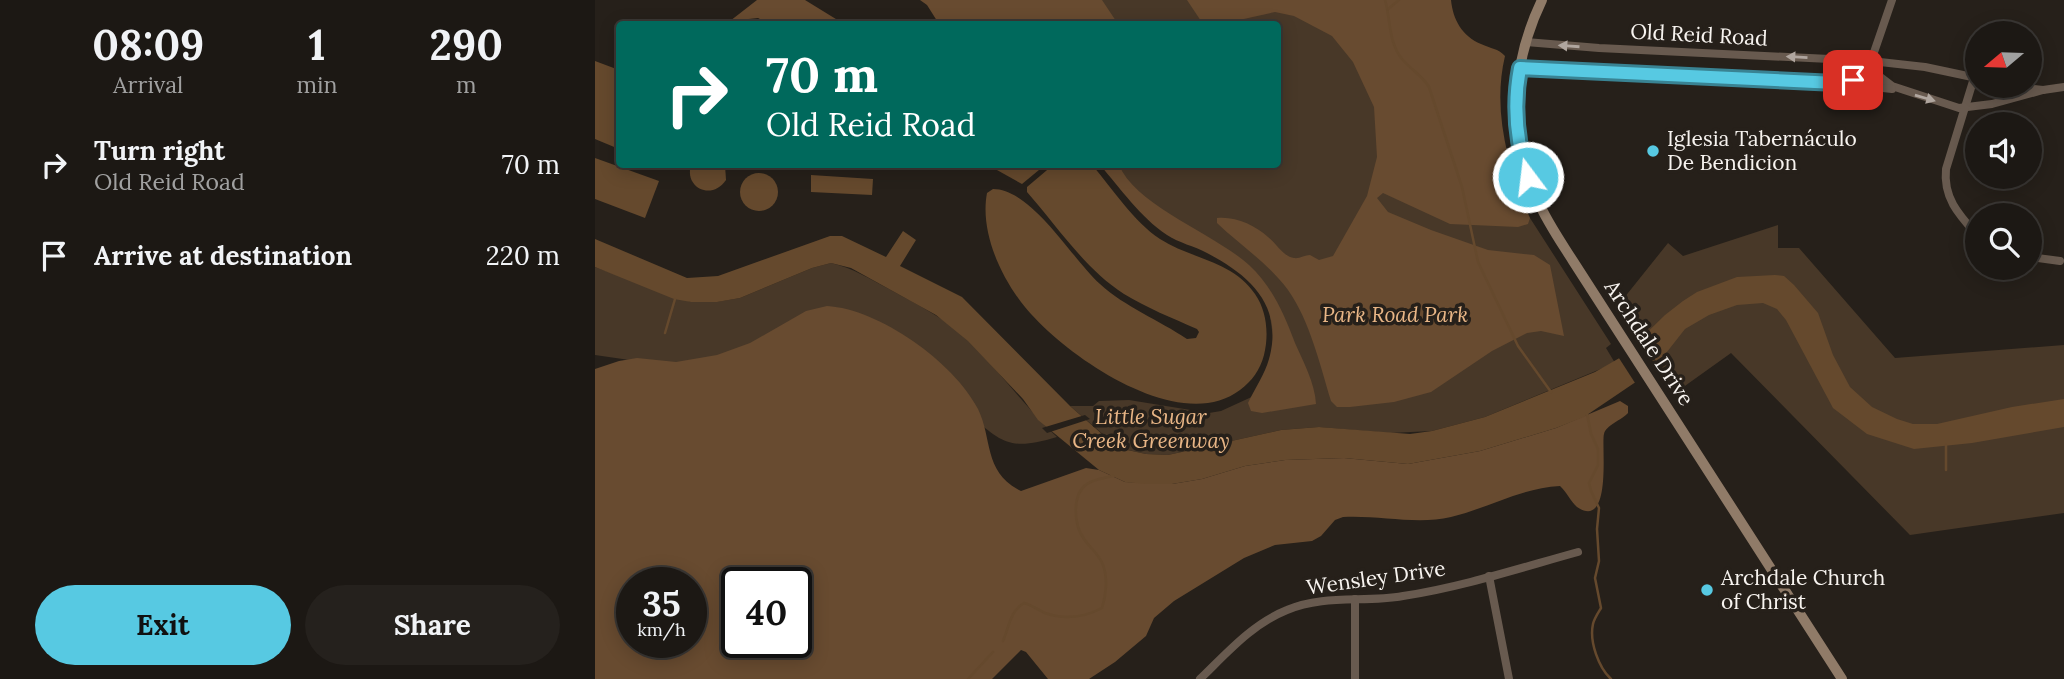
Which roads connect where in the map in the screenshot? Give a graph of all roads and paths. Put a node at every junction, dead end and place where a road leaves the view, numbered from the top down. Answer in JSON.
{"nodes":[{"id":1,"x":1542,"y":0,"type":"edge"},
{"id":2,"x":1892,"y":0,"type":"edge"},
{"id":3,"x":1526,"y":42,"type":"junction"},
{"id":4,"x":1871,"y":61,"type":"junction"},
{"id":5,"x":1520,"y":68,"type":"junction"},
{"id":6,"x":1965,"y":76,"type":"edge"},
{"id":7,"x":1836,"y":83,"type":"junction"},
{"id":8,"x":2064,"y":87,"type":"edge"},
{"id":9,"x":1899,"y":90,"type":"junction"},
{"id":10,"x":2043,"y":90,"type":"joint"},
{"id":11,"x":1969,"y":98,"type":"edge"},
{"id":12,"x":1965,"y":108,"type":"junction"},
{"id":13,"x":1965,"y":220,"type":"edge"},
{"id":14,"x":2042,"y":259,"type":"edge"},
{"id":15,"x":2060,"y":261,"type":"dead end"},
{"id":16,"x":1578,"y":552,"type":"dead end"},
{"id":17,"x":1489,"y":576,"type":"junction"},
{"id":18,"x":1355,"y":599,"type":"junction"},
{"id":19,"x":1200,"y":679,"type":"edge"},
{"id":20,"x":1355,"y":679,"type":"edge"},
{"id":21,"x":1509,"y":679,"type":"edge"},
{"id":22,"x":1842,"y":679,"type":"edge"}],
"edges":[{"from":1,"to":3,"type":"street","name":"Archdale Drive"},
{"from":2,"to":4,"type":"street"},
{"from":4,"to":3,"type":"street","name":"Old Reid Road","one_way":true},
{"from":3,"to":5,"type":"street","name":"Archdale Drive"},
{"from":4,"to":6,"type":"street"},
{"from":4,"to":7,"type":"street","name":"Old Reid Road"},
{"from":4,"to":9,"type":"street"},
{"from":5,"to":7,"type":"street","name":"Old Reid Road"},
{"from":5,"to":22,"type":"street","name":"Archdale Drive"},
{"from":7,"to":9,"type":"street"},
{"from":8,"to":10,"type":"street"},
{"from":9,"to":12,"type":"street","one_way":true},
{"from":10,"to":12,"type":"street"},
{"from":11,"to":12,"type":"street"},
{"from":12,"to":13,"type":"street"},
{"from":14,"to":15,"type":"street"},
{"from":16,"to":17,"type":"street","name":"Wensley Drive"},
{"from":17,"to":18,"type":"street","name":"Wensley Drive"},
{"from":17,"to":21,"type":"street"},
{"from":18,"to":19,"type":"street","name":"Wensley Drive"},
{"from":18,"to":20,"type":"street"}]}
